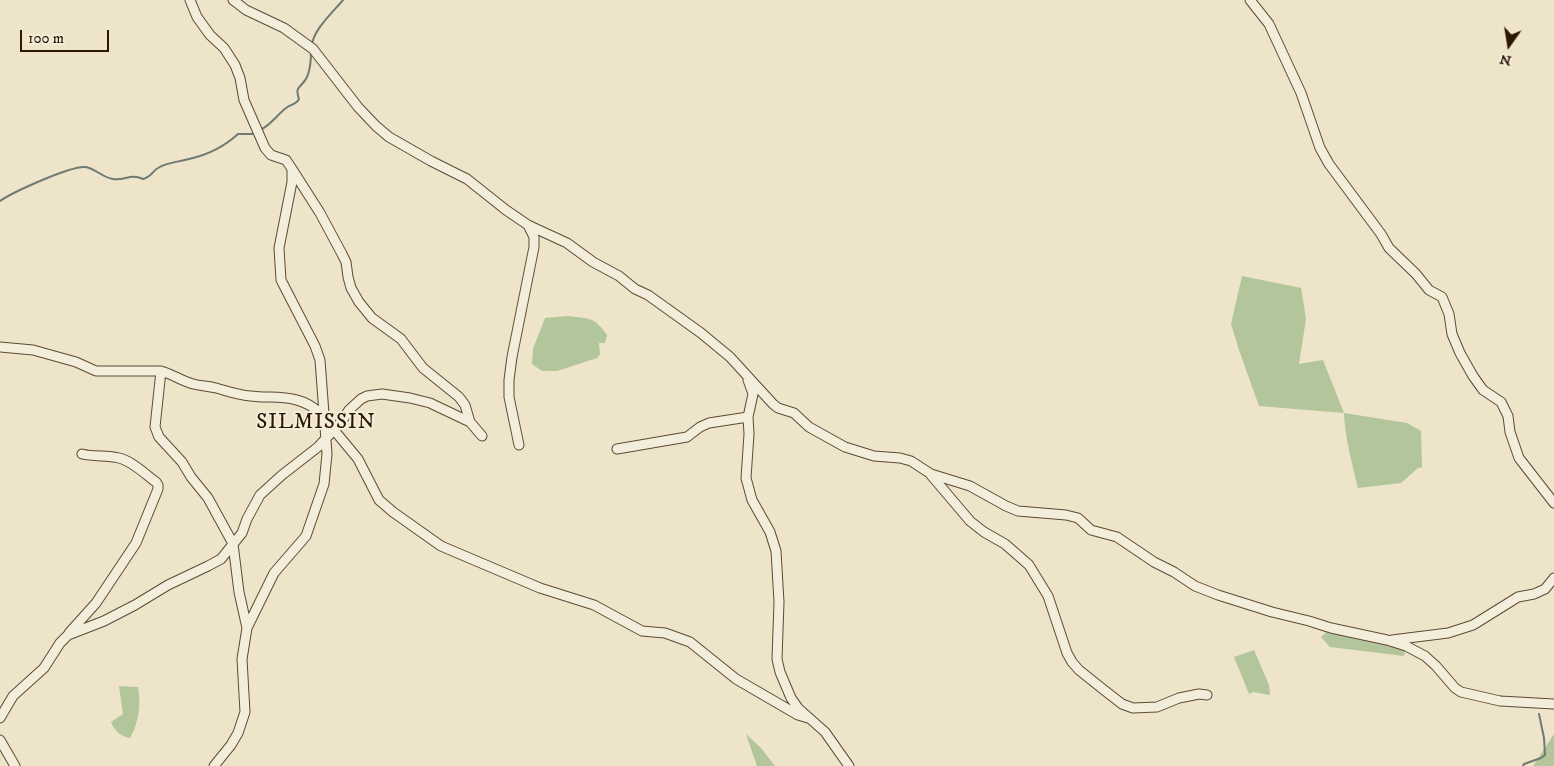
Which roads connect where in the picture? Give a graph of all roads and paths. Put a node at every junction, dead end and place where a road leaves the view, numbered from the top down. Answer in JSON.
{"nodes":[{"id":1,"x":190,"y":0,"type":"edge"},
{"id":2,"x":234,"y":0,"type":"edge"},
{"id":3,"x":1250,"y":0,"type":"edge"},
{"id":4,"x":292,"y":169,"type":"junction"},
{"id":5,"x":528,"y":225,"type":"junction"},
{"id":6,"x":0,"y":347,"type":"edge"},
{"id":7,"x":161,"y":371,"type":"junction"},
{"id":8,"x":745,"y":375,"type":"junction"},
{"id":9,"x":748,"y":418,"type":"junction"},
{"id":10,"x":325,"y":420,"type":"junction"},
{"id":11,"x":470,"y":422,"type":"junction"},
{"id":12,"x":334,"y":430,"type":"junction"},
{"id":13,"x":482,"y":436,"type":"dead end"},
{"id":14,"x":326,"y":438,"type":"junction"},
{"id":15,"x":519,"y":445,"type":"dead end"},
{"id":16,"x":617,"y":449,"type":"dead end"},
{"id":17,"x":82,"y":454,"type":"dead end"},
{"id":18,"x":931,"y":474,"type":"junction"},
{"id":19,"x":1554,"y":503,"type":"edge"},
{"id":20,"x":233,"y":544,"type":"junction"},
{"id":21,"x":1554,"y":578,"type":"edge"},
{"id":22,"x":247,"y":628,"type":"junction"},
{"id":23,"x":68,"y":634,"type":"junction"},
{"id":24,"x":1387,"y":640,"type":"junction"},
{"id":25,"x":1207,"y":695,"type":"dead end"},
{"id":26,"x":1554,"y":704,"type":"edge"},
{"id":27,"x":0,"y":718,"type":"edge"},
{"id":28,"x":808,"y":718,"type":"junction"},
{"id":29,"x":0,"y":740,"type":"edge"},
{"id":30,"x":15,"y":766,"type":"edge"},
{"id":31,"x":214,"y":766,"type":"edge"},
{"id":32,"x":849,"y":766,"type":"edge"}],
"edges":[{"from":1,"to":4,"type":"street"},
{"from":2,"to":5,"type":"street"},
{"from":3,"to":19,"type":"street"},
{"from":4,"to":10,"type":"street"},
{"from":4,"to":11,"type":"street"},
{"from":5,"to":8,"type":"street"},
{"from":5,"to":15,"type":"street"},
{"from":6,"to":7,"type":"street"},
{"from":7,"to":10,"type":"street"},
{"from":7,"to":20,"type":"street"},
{"from":8,"to":9,"type":"street"},
{"from":8,"to":18,"type":"street"},
{"from":9,"to":16,"type":"street"},
{"from":9,"to":28,"type":"street"},
{"from":10,"to":12,"type":"street"},
{"from":10,"to":14,"type":"street"},
{"from":11,"to":12,"type":"street"},
{"from":11,"to":13,"type":"street"},
{"from":12,"to":14,"type":"street"},
{"from":12,"to":28,"type":"street"},
{"from":14,"to":20,"type":"street"},
{"from":14,"to":22,"type":"street"},
{"from":17,"to":23,"type":"street"},
{"from":18,"to":24,"type":"street"},
{"from":18,"to":25,"type":"street"},
{"from":20,"to":22,"type":"street"},
{"from":20,"to":23,"type":"street"},
{"from":21,"to":24,"type":"street"},
{"from":22,"to":31,"type":"street"},
{"from":23,"to":27,"type":"street"},
{"from":24,"to":26,"type":"street"},
{"from":28,"to":32,"type":"street"},
{"from":29,"to":30,"type":"street"}]}
